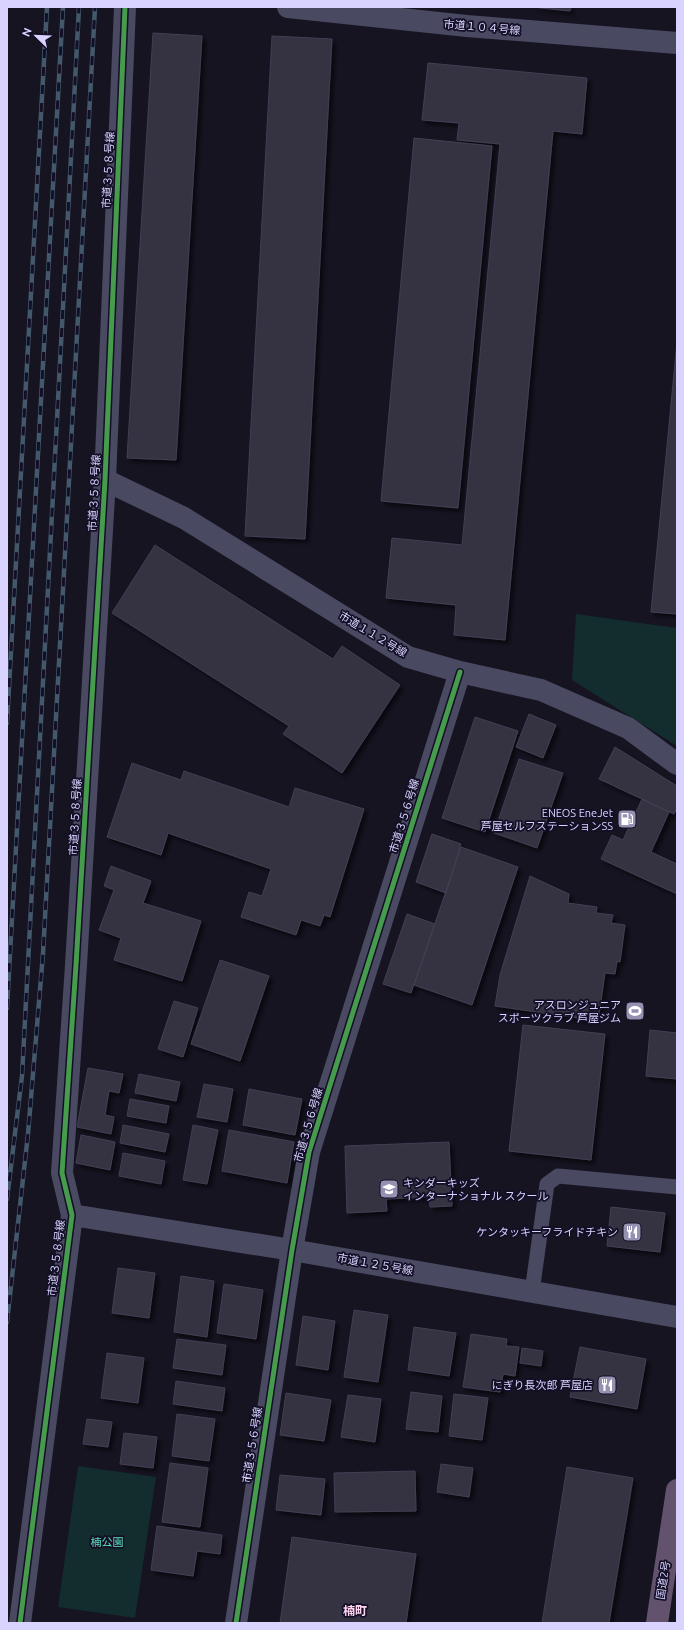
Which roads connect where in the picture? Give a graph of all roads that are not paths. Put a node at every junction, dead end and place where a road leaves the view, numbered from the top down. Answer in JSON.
{"nodes":[{"id":1,"x":125,"y":7,"type":"edge"},
{"id":2,"x":288,"y":7,"type":"edge"},
{"id":3,"x":467,"y":17,"type":"edge"},
{"id":4,"x":677,"y":43,"type":"edge"},
{"id":5,"x":104,"y":480,"type":"junction"},
{"id":6,"x":460,"y":672,"type":"junction"},
{"id":7,"x":677,"y":764,"type":"edge"},
{"id":8,"x":677,"y":1187,"type":"edge"},
{"id":9,"x":72,"y":1214,"type":"junction"},
{"id":10,"x":292,"y":1250,"type":"junction"},
{"id":11,"x":532,"y":1292,"type":"junction"},
{"id":12,"x":677,"y":1317,"type":"edge"},
{"id":13,"x":677,"y":1490,"type":"edge"},
{"id":14,"x":20,"y":1623,"type":"edge"},
{"id":15,"x":236,"y":1623,"type":"edge"},
{"id":16,"x":657,"y":1623,"type":"edge"}],
"edges":[{"from":1,"to":5,"type":"street","name":"市道３５８号線"},
{"from":2,"to":3,"type":"street","name":"市道１０４号線"},
{"from":3,"to":4,"type":"street","name":"市道１０４号線"},
{"from":5,"to":6,"type":"street","name":"市道１１２号線"},
{"from":5,"to":9,"type":"street","name":"市道３５８号線"},
{"from":6,"to":7,"type":"street","name":"市道１１２号線"},
{"from":6,"to":10,"type":"street","name":"市道３５６号線"},
{"from":8,"to":11,"type":"lane"},
{"from":9,"to":10,"type":"street","name":"市道１２５号線"},
{"from":9,"to":14,"type":"street","name":"市道３５８号線"},
{"from":10,"to":11,"type":"street","name":"市道１２５号線"},
{"from":10,"to":15,"type":"street","name":"市道３５６号線"},
{"from":11,"to":12,"type":"street","name":"市道１２５号線"},
{"from":13,"to":16,"type":"highway","name":"国道2号"}]}
